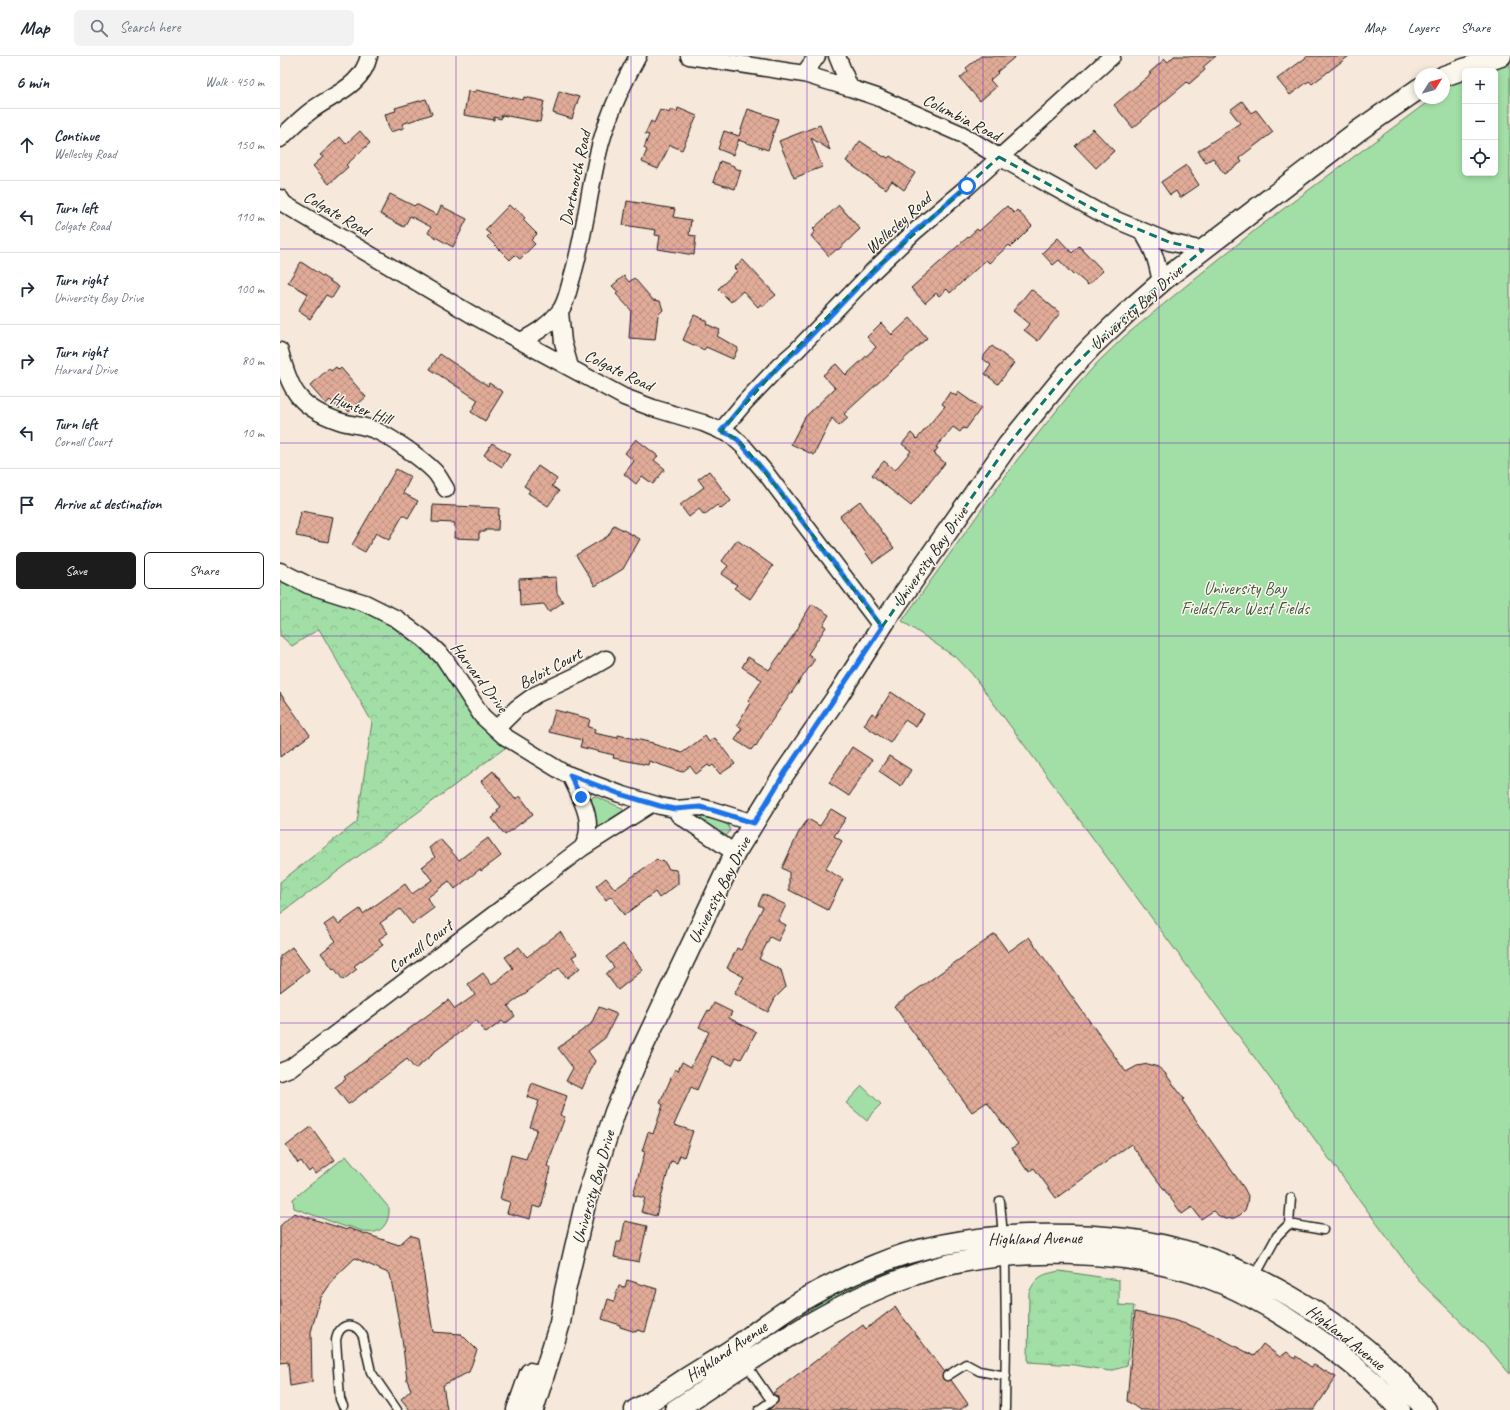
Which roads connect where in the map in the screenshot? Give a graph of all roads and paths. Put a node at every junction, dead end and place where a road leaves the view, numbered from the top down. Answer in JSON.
{"nodes":[{"id":1,"x":369,"y":56,"type":"edge"},
{"id":2,"x":638,"y":56,"type":"edge"},
{"id":3,"x":690,"y":56,"type":"edge"},
{"id":4,"x":817,"y":56,"type":"edge"},
{"id":5,"x":837,"y":56,"type":"edge"},
{"id":6,"x":1112,"y":56,"type":"edge"},
{"id":7,"x":1459,"y":56,"type":"edge"},
{"id":8,"x":1502,"y":56,"type":"edge"},
{"id":9,"x":1444,"y":68,"type":"edge"},
{"id":10,"x":804,"y":74,"type":"junction"},
{"id":11,"x":1450,"y":74,"type":"edge"},
{"id":12,"x":850,"y":88,"type":"junction"},
{"id":13,"x":1414,"y":92,"type":"edge"},
{"id":14,"x":280,"y":139,"type":"edge"},
{"id":15,"x":999,"y":157,"type":"junction"},
{"id":16,"x":281,"y":204,"type":"edge"},
{"id":17,"x":1142,"y":232,"type":"junction"},
{"id":18,"x":1203,"y":250,"type":"junction"},
{"id":19,"x":1161,"y":282,"type":"junction"},
{"id":20,"x":560,"y":312,"type":"junction"},
{"id":21,"x":521,"y":341,"type":"junction"},
{"id":22,"x":280,"y":350,"type":"edge"},
{"id":23,"x":570,"y":367,"type":"junction"},
{"id":24,"x":721,"y":431,"type":"junction"},
{"id":25,"x":446,"y":489,"type":"dead end"},
{"id":26,"x":280,"y":571,"type":"edge"},
{"id":27,"x":882,"y":627,"type":"junction"},
{"id":28,"x":606,"y":659,"type":"dead end"},
{"id":29,"x":496,"y":729,"type":"junction"},
{"id":30,"x":570,"y":775,"type":"junction"},
{"id":31,"x":651,"y":804,"type":"junction"},
{"id":32,"x":675,"y":809,"type":"junction"},
{"id":33,"x":754,"y":823,"type":"junction"},
{"id":34,"x":582,"y":848,"type":"junction"},
{"id":35,"x":735,"y":853,"type":"junction"},
{"id":36,"x":280,"y":1072,"type":"edge"},
{"id":37,"x":1291,"y":1198,"type":"dead end"},
{"id":38,"x":1000,"y":1201,"type":"dead end"},
{"id":39,"x":1289,"y":1224,"type":"junction"},
{"id":40,"x":1323,"y":1230,"type":"dead end"},
{"id":41,"x":1004,"y":1246,"type":"junction"},
{"id":42,"x":1250,"y":1286,"type":"junction"},
{"id":43,"x":565,"y":1291,"type":"junction"},
{"id":44,"x":740,"y":1356,"type":"junction"},
{"id":45,"x":947,"y":1376,"type":"dead end"},
{"id":46,"x":1006,"y":1376,"type":"junction"},
{"id":47,"x":343,"y":1406,"type":"dead end"},
{"id":48,"x":397,"y":1410,"type":"edge"},
{"id":49,"x":517,"y":1410,"type":"edge"},
{"id":50,"x":533,"y":1410,"type":"edge"},
{"id":51,"x":635,"y":1410,"type":"edge"},
{"id":52,"x":675,"y":1410,"type":"edge"},
{"id":53,"x":759,"y":1410,"type":"edge"},
{"id":54,"x":1005,"y":1410,"type":"edge"},
{"id":55,"x":1400,"y":1410,"type":"edge"},
{"id":56,"x":1426,"y":1410,"type":"edge"}],
"edges":[{"from":1,"to":14,"type":"street"},
{"from":2,"to":20,"type":"street","name":"Dartmouth Road"},
{"from":3,"to":10,"type":"street","name":"Columbia Road"},
{"from":4,"to":10,"type":"street"},
{"from":5,"to":12,"type":"street"},
{"from":6,"to":15,"type":"street","name":"Wellesley Road"},
{"from":7,"to":9,"type":"street"},
{"from":8,"to":11,"type":"street"},
{"from":10,"to":12,"type":"street","name":"Columbia Road"},
{"from":12,"to":15,"type":"street","name":"Columbia Road"},
{"from":13,"to":18,"type":"street","name":"University Bay Drive"},
{"from":15,"to":17,"type":"street","name":"Columbia Road"},
{"from":15,"to":24,"type":"street","name":"Wellesley Road"},
{"from":16,"to":21,"type":"street","name":"Colgate Road"},
{"from":17,"to":18,"type":"street","name":"Columbia Road"},
{"from":17,"to":19,"type":"street"},
{"from":18,"to":19,"type":"street","name":"University Bay Drive"},
{"from":19,"to":27,"type":"street","name":"University Bay Drive"},
{"from":20,"to":21,"type":"street","name":"Dartmouth Road"},
{"from":20,"to":23,"type":"street","name":"Dartmouth Road"},
{"from":21,"to":23,"type":"street","name":"Colgate Road"},
{"from":22,"to":25,"type":"street","name":"Hunter Hill"},
{"from":23,"to":24,"type":"street","name":"Colgate Road"},
{"from":24,"to":27,"type":"street","name":"Colgate Road"},
{"from":26,"to":29,"type":"street","name":"Harvard Drive"},
{"from":27,"to":33,"type":"street","name":"University Bay Drive"},
{"from":28,"to":29,"type":"street","name":"Beloit Court"},
{"from":29,"to":30,"type":"street","name":"Harvard Drive"},
{"from":30,"to":31,"type":"street","name":"Harvard Drive"},
{"from":30,"to":34,"type":"street"},
{"from":31,"to":32,"type":"street","name":"Harvard Drive"},
{"from":31,"to":34,"type":"street","name":"Cornell Court"},
{"from":32,"to":33,"type":"street","name":"Harvard Drive"},
{"from":32,"to":35,"type":"street"},
{"from":33,"to":35,"type":"street","name":"University Bay Drive"},
{"from":34,"to":36,"type":"street","name":"Cornell Court"},
{"from":35,"to":43,"type":"street","name":"University Bay Drive"},
{"from":37,"to":39,"type":"lane"},
{"from":38,"to":41,"type":"lane"},
{"from":39,"to":40,"type":"lane"},
{"from":39,"to":42,"type":"lane"},
{"from":41,"to":42,"type":"street","name":"Highland Avenue"},
{"from":41,"to":44,"type":"street","name":"Highland Avenue"},
{"from":41,"to":46,"type":"lane"},
{"from":42,"to":55,"type":"street","name":"Highland Avenue"},
{"from":42,"to":56,"type":"street","name":"Highland Avenue"},
{"from":43,"to":49,"type":"street","name":"University Bay Drive"},
{"from":43,"to":50,"type":"street","name":"University Bay Drive"},
{"from":44,"to":51,"type":"street","name":"Highland Avenue"},
{"from":44,"to":52,"type":"street","name":"Highland Avenue"},
{"from":44,"to":53,"type":"lane"},
{"from":45,"to":46,"type":"lane"},
{"from":46,"to":54,"type":"lane"},
{"from":47,"to":48,"type":"lane"}]}
